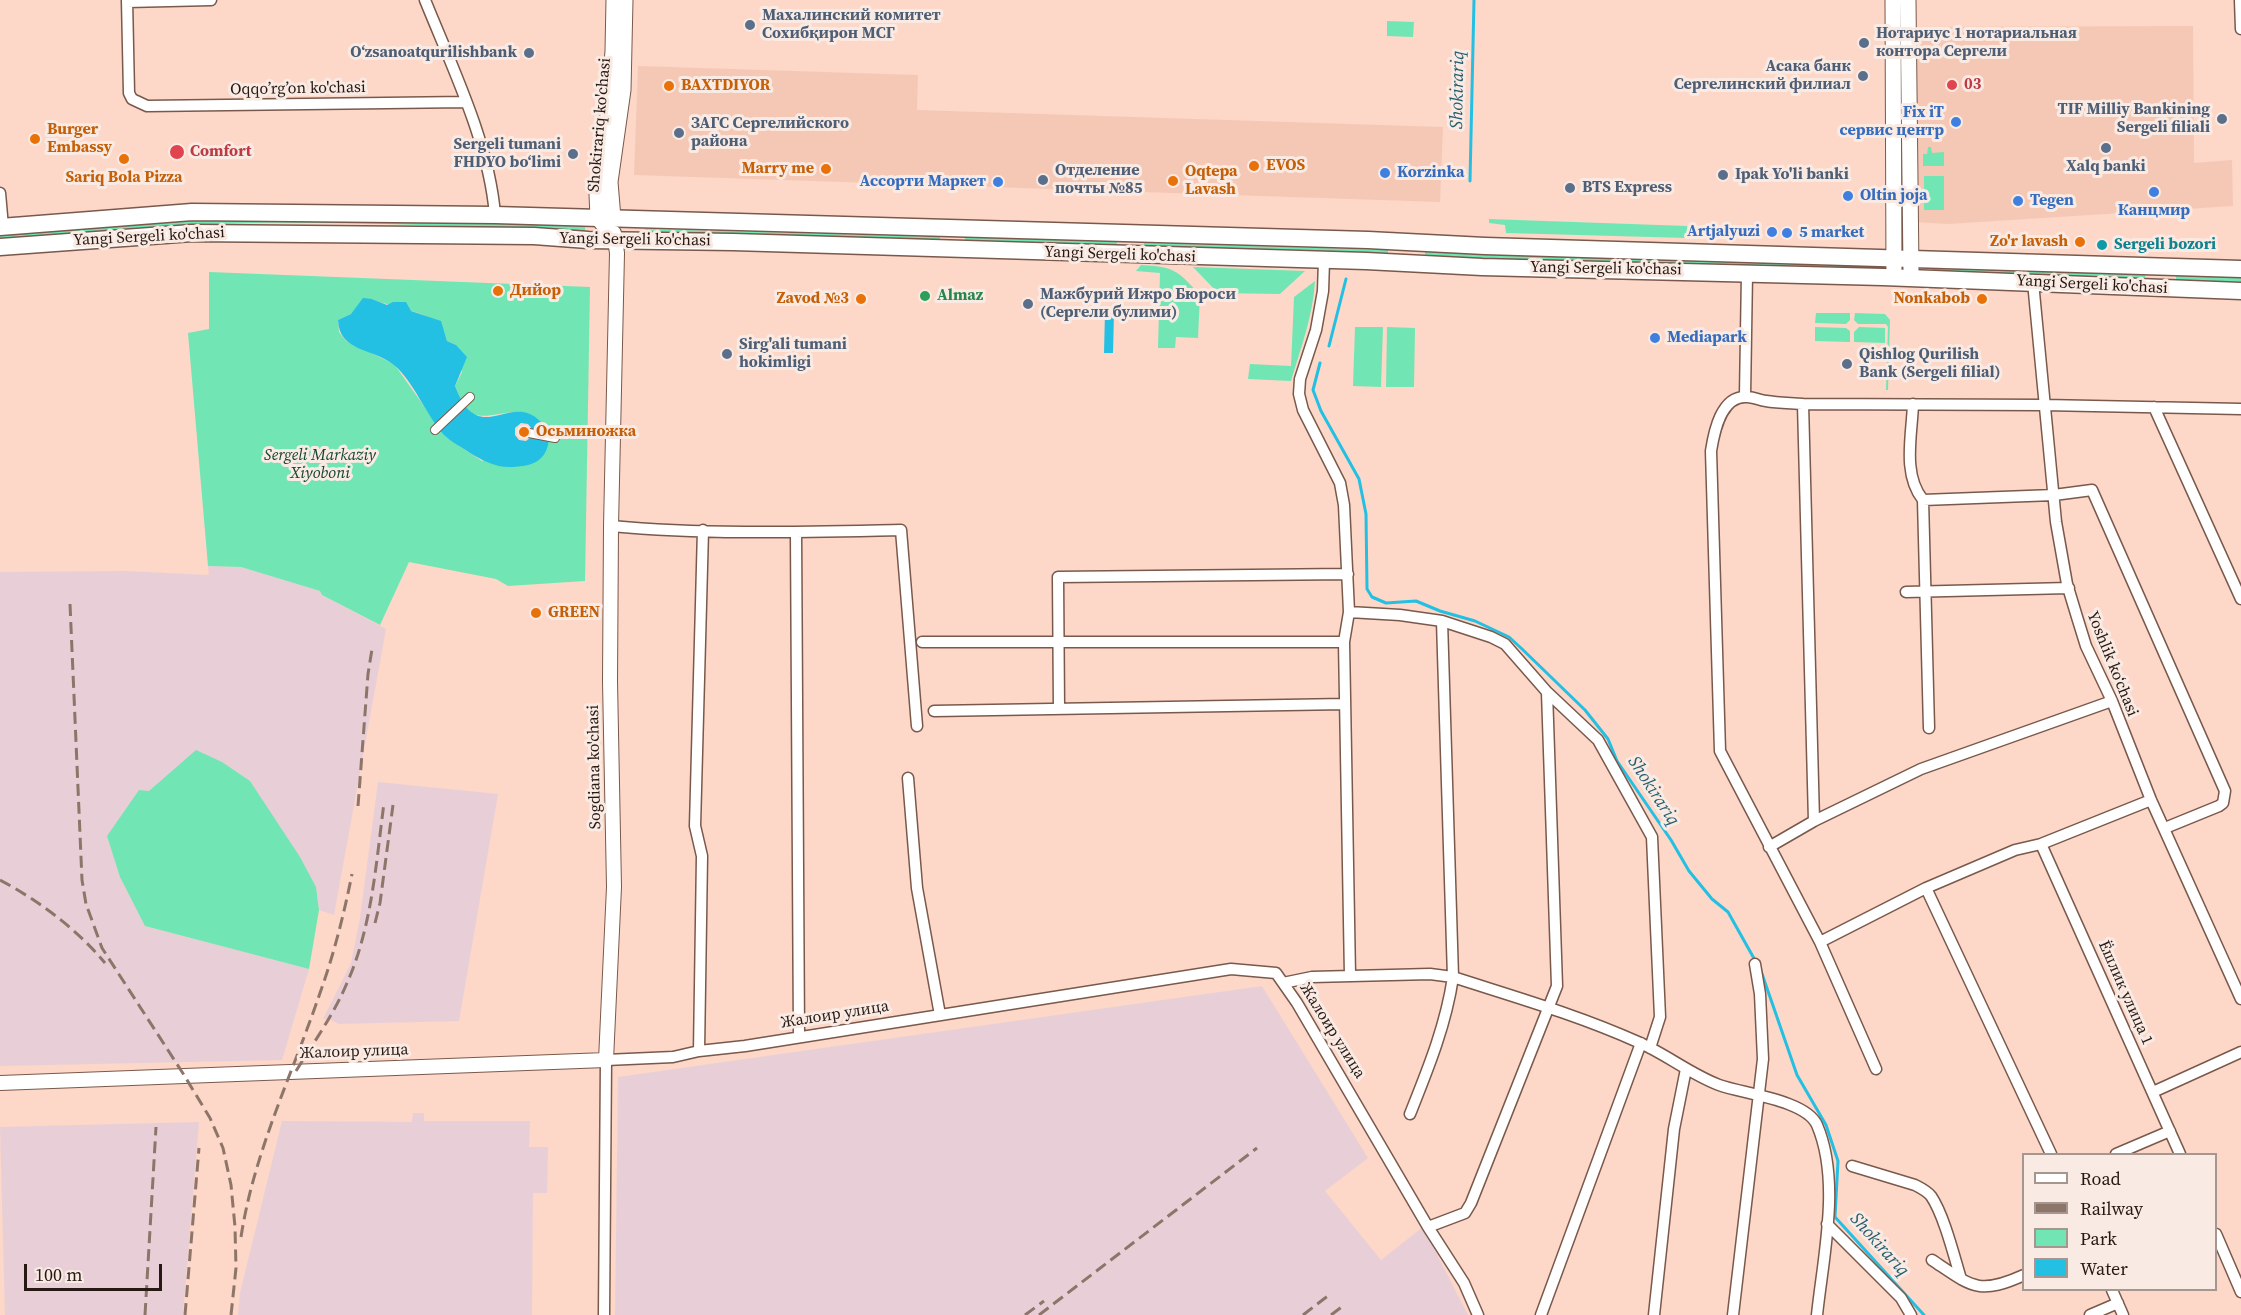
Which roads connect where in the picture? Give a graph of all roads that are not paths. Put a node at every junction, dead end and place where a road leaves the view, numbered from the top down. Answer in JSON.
{"nodes":[{"id":1,"x":211,"y":0,"type":"edge"},
{"id":2,"x":426,"y":0,"type":"edge"},
{"id":3,"x":614,"y":0,"type":"edge"},
{"id":4,"x":625,"y":0,"type":"edge"},
{"id":5,"x":1893,"y":0,"type":"edge"},
{"id":6,"x":1908,"y":0,"type":"edge"},
{"id":7,"x":2240,"y":0,"type":"edge"},
{"id":8,"x":127,"y":1,"type":"edge"},
{"id":9,"x":2241,"y":29,"type":"edge"},
{"id":10,"x":465,"y":102,"type":"junction"},
{"id":11,"x":0,"y":193,"type":"edge"},
{"id":12,"x":495,"y":215,"type":"junction"},
{"id":13,"x":605,"y":218,"type":"junction"},
{"id":14,"x":1,"y":227,"type":"edge"},
{"id":15,"x":944,"y":228,"type":"junction"},
{"id":16,"x":1134,"y":234,"type":"junction"},
{"id":17,"x":615,"y":240,"type":"junction"},
{"id":18,"x":1409,"y":242,"type":"junction"},
{"id":19,"x":0,"y":247,"type":"edge"},
{"id":20,"x":943,"y":249,"type":"junction"},
{"id":21,"x":1133,"y":255,"type":"junction"},
{"id":22,"x":1902,"y":259,"type":"junction"},
{"id":23,"x":1324,"y":261,"type":"junction"},
{"id":24,"x":1410,"y":263,"type":"junction"},
{"id":25,"x":2170,"y":267,"type":"junction"},
{"id":26,"x":2241,"y":269,"type":"edge"},
{"id":27,"x":1747,"y":273,"type":"junction"},
{"id":28,"x":1902,"y":277,"type":"junction"},
{"id":29,"x":2033,"y":282,"type":"junction"},
{"id":30,"x":2169,"y":289,"type":"junction"},
{"id":31,"x":2241,"y":291,"type":"edge"},
{"id":32,"x":1745,"y":396,"type":"junction"},
{"id":33,"x":470,"y":397,"type":"dead end"},
{"id":34,"x":1803,"y":404,"type":"junction"},
{"id":35,"x":1913,"y":404,"type":"junction"},
{"id":36,"x":2044,"y":405,"type":"junction"},
{"id":37,"x":2154,"y":407,"type":"junction"},
{"id":38,"x":2241,"y":409,"type":"edge"},
{"id":39,"x":435,"y":430,"type":"dead end"},
{"id":40,"x":529,"y":433,"type":"dead end"},
{"id":41,"x":555,"y":438,"type":"dead end"},
{"id":42,"x":2054,"y":495,"type":"junction"},
{"id":43,"x":1923,"y":500,"type":"junction"},
{"id":44,"x":611,"y":526,"type":"junction"},
{"id":45,"x":703,"y":530,"type":"junction"},
{"id":46,"x":796,"y":532,"type":"junction"},
{"id":47,"x":1348,"y":574,"type":"junction"},
{"id":48,"x":2069,"y":588,"type":"junction"},
{"id":49,"x":1906,"y":592,"type":"dead end"},
{"id":50,"x":1927,"y":592,"type":"junction"},
{"id":51,"x":2241,"y":599,"type":"edge"},
{"id":52,"x":1349,"y":612,"type":"junction"},
{"id":53,"x":1442,"y":621,"type":"junction"},
{"id":54,"x":1058,"y":641,"type":"junction"},
{"id":55,"x":922,"y":642,"type":"dead end"},
{"id":56,"x":1344,"y":642,"type":"junction"},
{"id":57,"x":1547,"y":692,"type":"junction"},
{"id":58,"x":2112,"y":701,"type":"junction"},
{"id":59,"x":1345,"y":704,"type":"junction"},
{"id":60,"x":1059,"y":709,"type":"junction"},
{"id":61,"x":934,"y":711,"type":"dead end"},
{"id":62,"x":917,"y":726,"type":"dead end"},
{"id":63,"x":1929,"y":728,"type":"dead end"},
{"id":64,"x":908,"y":778,"type":"dead end"},
{"id":65,"x":2151,"y":800,"type":"junction"},
{"id":66,"x":1814,"y":821,"type":"junction"},
{"id":67,"x":2165,"y":828,"type":"junction"},
{"id":68,"x":2041,"y":844,"type":"junction"},
{"id":69,"x":1769,"y":846,"type":"junction"},
{"id":70,"x":1926,"y":888,"type":"junction"},
{"id":71,"x":1820,"y":942,"type":"junction"},
{"id":72,"x":1755,"y":964,"type":"dead end"},
{"id":73,"x":1350,"y":976,"type":"junction"},
{"id":74,"x":1453,"y":977,"type":"junction"},
{"id":75,"x":1283,"y":983,"type":"junction"},
{"id":76,"x":2241,"y":999,"type":"edge"},
{"id":77,"x":1548,"y":1008,"type":"junction"},
{"id":78,"x":940,"y":1015,"type":"junction"},
{"id":79,"x":798,"y":1037,"type":"junction"},
{"id":80,"x":1645,"y":1045,"type":"junction"},
{"id":81,"x":699,"y":1051,"type":"junction"},
{"id":82,"x":2241,"y":1052,"type":"edge"},
{"id":83,"x":606,"y":1060,"type":"junction"},
{"id":84,"x":1686,"y":1069,"type":"junction"},
{"id":85,"x":1876,"y":1069,"type":"dead end"},
{"id":86,"x":0,"y":1083,"type":"edge"},
{"id":87,"x":2153,"y":1092,"type":"junction"},
{"id":88,"x":1758,"y":1096,"type":"junction"},
{"id":89,"x":1410,"y":1114,"type":"dead end"},
{"id":90,"x":2170,"y":1131,"type":"junction"},
{"id":91,"x":2050,"y":1153,"type":"edge"},
{"id":92,"x":2120,"y":1153,"type":"edge"},
{"id":93,"x":2179,"y":1153,"type":"edge"},
{"id":94,"x":1852,"y":1166,"type":"dead end"},
{"id":95,"x":1827,"y":1224,"type":"junction"},
{"id":96,"x":1428,"y":1227,"type":"junction"},
{"id":97,"x":2217,"y":1236,"type":"edge"},
{"id":98,"x":1932,"y":1260,"type":"dead end"},
{"id":99,"x":2022,"y":1276,"type":"edge"},
{"id":100,"x":1960,"y":1279,"type":"junction"},
{"id":101,"x":2112,"y":1291,"type":"edge"},
{"id":102,"x":2241,"y":1292,"type":"edge"},
{"id":103,"x":2118,"y":1303,"type":"junction"},
{"id":104,"x":604,"y":1315,"type":"edge"},
{"id":105,"x":1478,"y":1315,"type":"edge"},
{"id":106,"x":1541,"y":1315,"type":"edge"},
{"id":107,"x":1654,"y":1315,"type":"edge"},
{"id":108,"x":1733,"y":1315,"type":"edge"},
{"id":109,"x":1817,"y":1315,"type":"edge"},
{"id":110,"x":1911,"y":1315,"type":"edge"},
{"id":111,"x":2090,"y":1315,"type":"edge"},
{"id":112,"x":2123,"y":1315,"type":"edge"}],
"edges":[{"from":1,"to":8,"type":"street"},
{"from":2,"to":10,"type":"street"},
{"from":3,"to":13,"type":"main road","name":"Shokirariq ko'chasi"},
{"from":4,"to":13,"type":"main road","name":"Shokirariq ko'chasi"},
{"from":5,"to":22,"type":"main road"},
{"from":6,"to":22,"type":"main road"},
{"from":7,"to":9,"type":"street"},
{"from":8,"to":10,"type":"street","name":"Oqqo’rg’on ko'chasi"},
{"from":10,"to":12,"type":"street"},
{"from":11,"to":14,"type":"street"},
{"from":12,"to":13,"type":"main road","name":"Yangi Sergeli ko'chasi"},
{"from":12,"to":14,"type":"main road","name":"Yangi Sergeli ko'chasi"},
{"from":13,"to":15,"type":"main road","name":"Yangi Sergeli ko'chasi"},
{"from":13,"to":17,"type":"main road"},
{"from":15,"to":16,"type":"main road","name":"Yangi Sergeli ko'chasi"},
{"from":15,"to":20,"type":"main road"},
{"from":16,"to":18,"type":"main road","name":"Yangi Sergeli ko'chasi"},
{"from":16,"to":21,"type":"main road"},
{"from":17,"to":19,"type":"main road","name":"Yangi Sergeli ko'chasi"},
{"from":17,"to":20,"type":"main road","name":"Yangi Sergeli ko'chasi"},
{"from":17,"to":44,"type":"street","name":"Sogdiana ko'chasi"},
{"from":18,"to":22,"type":"main road","name":"Yangi Sergeli ko'chasi"},
{"from":18,"to":24,"type":"main road"},
{"from":20,"to":21,"type":"main road","name":"Yangi Sergeli ko'chasi"},
{"from":21,"to":23,"type":"main road","name":"Yangi Sergeli ko'chasi"},
{"from":22,"to":25,"type":"main road","name":"Yangi Sergeli ko'chasi"},
{"from":22,"to":28,"type":"main road"},
{"from":23,"to":24,"type":"main road","name":"Yangi Sergeli ko'chasi"},
{"from":23,"to":47,"type":"street"},
{"from":24,"to":27,"type":"main road","name":"Yangi Sergeli ko'chasi"},
{"from":25,"to":26,"type":"main road","name":"Yangi Sergeli ko'chasi"},
{"from":25,"to":30,"type":"main road"},
{"from":27,"to":28,"type":"main road","name":"Yangi Sergeli ko'chasi"},
{"from":27,"to":32,"type":"street"},
{"from":28,"to":29,"type":"main road","name":"Yangi Sergeli ko'chasi"},
{"from":29,"to":30,"type":"main road","name":"Yangi Sergeli ko'chasi"},
{"from":29,"to":36,"type":"street","name":"Yoshlik koʻchasi"},
{"from":30,"to":31,"type":"main road","name":"Yangi Sergeli ko'chasi"},
{"from":32,"to":34,"type":"street"},
{"from":32,"to":69,"type":"street"},
{"from":33,"to":39,"type":"street"},
{"from":34,"to":35,"type":"street"},
{"from":34,"to":66,"type":"street"},
{"from":35,"to":36,"type":"street"},
{"from":35,"to":43,"type":"street"},
{"from":36,"to":37,"type":"street"},
{"from":36,"to":42,"type":"street","name":"Yoshlik koʻchasi"},
{"from":37,"to":38,"type":"street"},
{"from":37,"to":51,"type":"street"},
{"from":40,"to":41,"type":"street"},
{"from":42,"to":43,"type":"street"},
{"from":42,"to":48,"type":"street","name":"Yoshlik koʻchasi"},
{"from":42,"to":67,"type":"street"},
{"from":43,"to":50,"type":"street"},
{"from":44,"to":45,"type":"street"},
{"from":44,"to":83,"type":"street","name":"Sogdiana ko'chasi"},
{"from":45,"to":46,"type":"street"},
{"from":45,"to":81,"type":"street"},
{"from":46,"to":62,"type":"street"},
{"from":46,"to":79,"type":"street"},
{"from":47,"to":52,"type":"street"},
{"from":47,"to":54,"type":"street"},
{"from":48,"to":50,"type":"street"},
{"from":48,"to":58,"type":"street","name":"Yoshlik koʻchasi"},
{"from":49,"to":50,"type":"street"},
{"from":50,"to":63,"type":"street"},
{"from":52,"to":53,"type":"street"},
{"from":52,"to":56,"type":"street"},
{"from":53,"to":57,"type":"street"},
{"from":53,"to":74,"type":"street"},
{"from":54,"to":55,"type":"street"},
{"from":54,"to":56,"type":"street"},
{"from":54,"to":60,"type":"street"},
{"from":56,"to":59,"type":"street"},
{"from":57,"to":77,"type":"street"},
{"from":57,"to":80,"type":"street"},
{"from":58,"to":65,"type":"street","name":"Yoshlik koʻchasi"},
{"from":58,"to":66,"type":"street"},
{"from":59,"to":60,"type":"street"},
{"from":59,"to":73,"type":"street"},
{"from":60,"to":61,"type":"street"},
{"from":64,"to":78,"type":"street"},
{"from":65,"to":67,"type":"street","name":"Yoshlik koʻchasi"},
{"from":65,"to":68,"type":"street"},
{"from":66,"to":69,"type":"street"},
{"from":67,"to":76,"type":"street","name":"Yoshlik koʻchasi"},
{"from":68,"to":70,"type":"street"},
{"from":68,"to":87,"type":"street","name":"Ёшлик улица 1"},
{"from":69,"to":71,"type":"street"},
{"from":70,"to":71,"type":"street"},
{"from":70,"to":91,"type":"street"},
{"from":71,"to":85,"type":"street"},
{"from":72,"to":88,"type":"street"},
{"from":73,"to":74,"type":"street"},
{"from":73,"to":75,"type":"street"},
{"from":74,"to":77,"type":"street"},
{"from":74,"to":89,"type":"street"},
{"from":75,"to":78,"type":"street","name":"Жалоир улица"},
{"from":75,"to":96,"type":"street","name":"Жалоир улица"},
{"from":77,"to":80,"type":"street"},
{"from":77,"to":96,"type":"street"},
{"from":78,"to":79,"type":"street","name":"Жалоир улица"},
{"from":79,"to":81,"type":"street","name":"Жалоир улица"},
{"from":80,"to":84,"type":"street"},
{"from":80,"to":106,"type":"street"},
{"from":81,"to":83,"type":"street","name":"Жалоир улица"},
{"from":82,"to":87,"type":"street"},
{"from":83,"to":86,"type":"street","name":"Жалоир улица"},
{"from":83,"to":104,"type":"street","name":"Sogdiana ko'chasi"},
{"from":84,"to":88,"type":"street"},
{"from":84,"to":107,"type":"street"},
{"from":87,"to":90,"type":"street","name":"Ёшлик улица 1"},
{"from":88,"to":95,"type":"street"},
{"from":88,"to":108,"type":"street"},
{"from":90,"to":92,"type":"street"},
{"from":90,"to":93,"type":"street","name":"Ёшлик улица 1"},
{"from":94,"to":100,"type":"street"},
{"from":95,"to":109,"type":"street"},
{"from":95,"to":110,"type":"street"},
{"from":96,"to":105,"type":"street","name":"Жалоир улица"},
{"from":97,"to":102,"type":"street"},
{"from":98,"to":100,"type":"street"},
{"from":99,"to":100,"type":"street"},
{"from":101,"to":103,"type":"street"},
{"from":103,"to":111,"type":"street"},
{"from":103,"to":112,"type":"street"}]}
